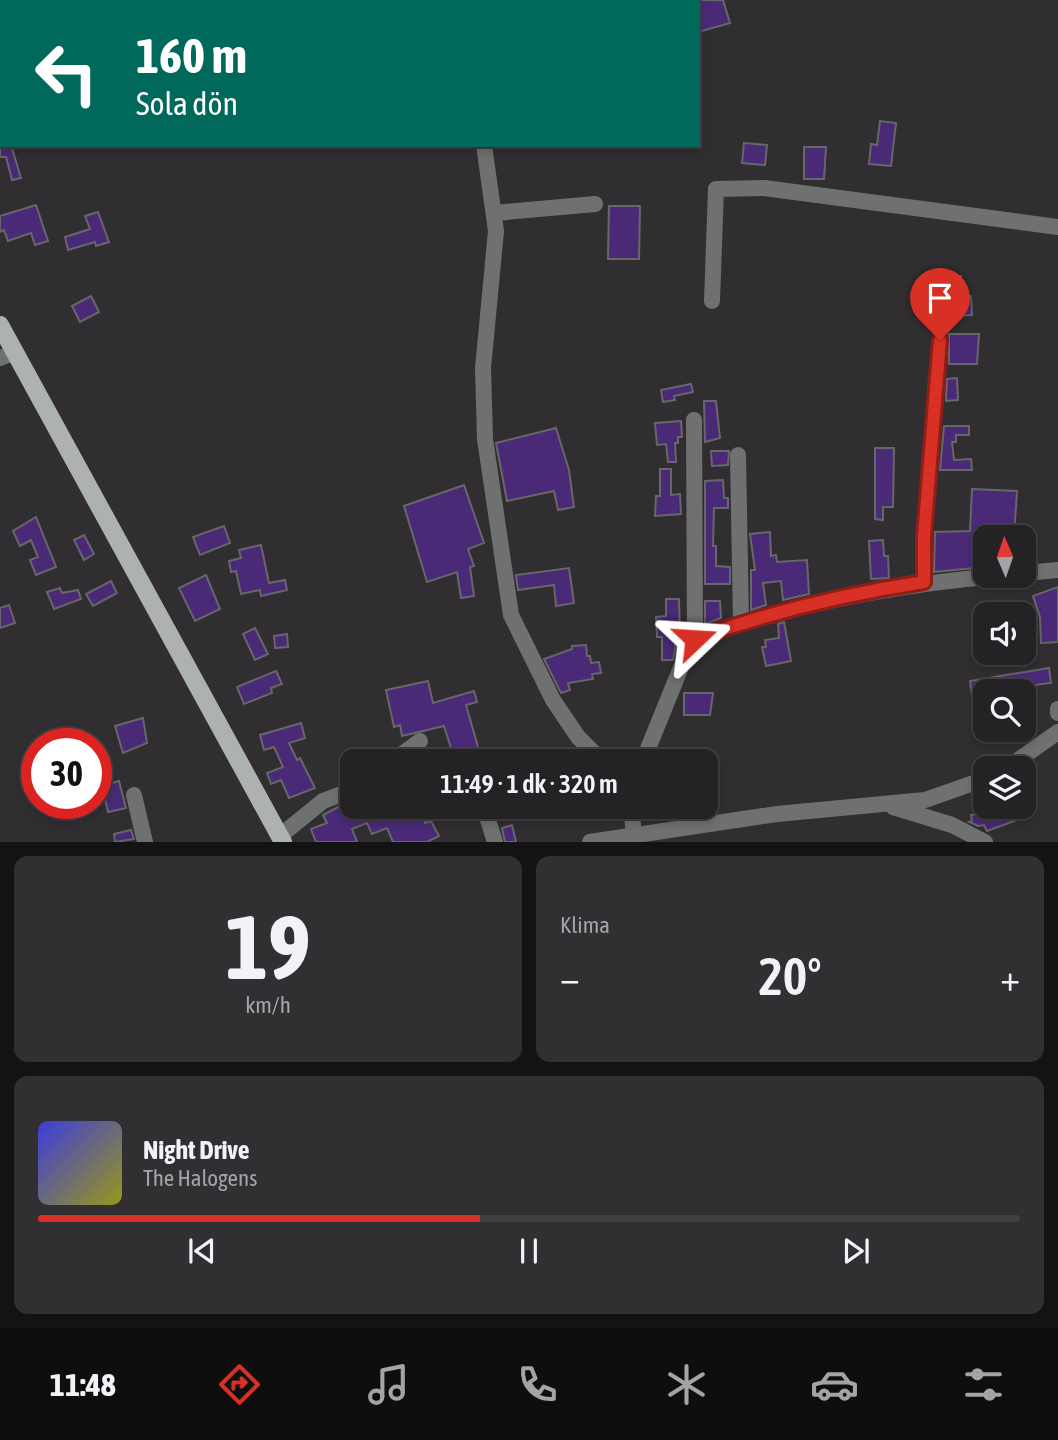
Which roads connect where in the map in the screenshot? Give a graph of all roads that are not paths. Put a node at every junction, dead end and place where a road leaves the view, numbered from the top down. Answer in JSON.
{"nodes":[{"id":1,"x":484,"y":147,"type":"edge"},
{"id":2,"x":595,"y":204,"type":"dead end"},
{"id":3,"x":495,"y":213,"type":"junction"},
{"id":4,"x":1058,"y":227,"type":"edge"},
{"id":5,"x":712,"y":300,"type":"dead end"},
{"id":6,"x":0,"y":325,"type":"edge"},
{"id":7,"x":940,"y":340,"type":"dead end"},
{"id":8,"x":7,"y":355,"type":"edge"},
{"id":9,"x":694,"y":420,"type":"dead end"},
{"id":10,"x":738,"y":455,"type":"dead end"},
{"id":11,"x":1058,"y":570,"type":"edge"},
{"id":12,"x":1036,"y":572,"type":"edge"},
{"id":13,"x":973,"y":578,"type":"edge"},
{"id":14,"x":924,"y":582,"type":"junction"},
{"id":15,"x":741,"y":622,"type":"junction"},
{"id":16,"x":695,"y":639,"type":"junction"},
{"id":17,"x":1058,"y":732,"type":"edge"},
{"id":18,"x":420,"y":741,"type":"dead end"},
{"id":19,"x":409,"y":749,"type":"edge"},
{"id":20,"x":590,"y":749,"type":"edge"},
{"id":21,"x":648,"y":749,"type":"edge"},
{"id":22,"x":1024,"y":756,"type":"edge"},
{"id":23,"x":973,"y":783,"type":"edge"},
{"id":24,"x":134,"y":795,"type":"dead end"},
{"id":25,"x":340,"y":795,"type":"edge"},
{"id":26,"x":884,"y":804,"type":"junction"},
{"id":27,"x":488,"y":819,"type":"edge"},
{"id":28,"x":632,"y":819,"type":"edge"},
{"id":29,"x":634,"y":835,"type":"junction"},
{"id":30,"x":282,"y":839,"type":"edge"},
{"id":31,"x":145,"y":842,"type":"edge"},
{"id":32,"x":495,"y":842,"type":"edge"},
{"id":33,"x":590,"y":842,"type":"edge"},
{"id":34,"x":985,"y":842,"type":"edge"}],
"edges":[{"from":1,"to":3,"type":"street"},
{"from":2,"to":3,"type":"street"},
{"from":3,"to":20,"type":"street"},
{"from":4,"to":5,"type":"street"},
{"from":6,"to":8,"type":"main road"},
{"from":7,"to":14,"type":"street"},
{"from":8,"to":30,"type":"main road"},
{"from":9,"to":16,"type":"street"},
{"from":10,"to":15,"type":"street"},
{"from":11,"to":12,"type":"street"},
{"from":13,"to":14,"type":"street"},
{"from":14,"to":15,"type":"street"},
{"from":15,"to":16,"type":"street"},
{"from":16,"to":21,"type":"street"},
{"from":17,"to":22,"type":"street"},
{"from":18,"to":19,"type":"street"},
{"from":23,"to":26,"type":"street"},
{"from":24,"to":31,"type":"street"},
{"from":25,"to":30,"type":"street"},
{"from":26,"to":29,"type":"street"},
{"from":26,"to":34,"type":"street"},
{"from":27,"to":32,"type":"street"},
{"from":28,"to":29,"type":"street"},
{"from":29,"to":33,"type":"street"}]}
